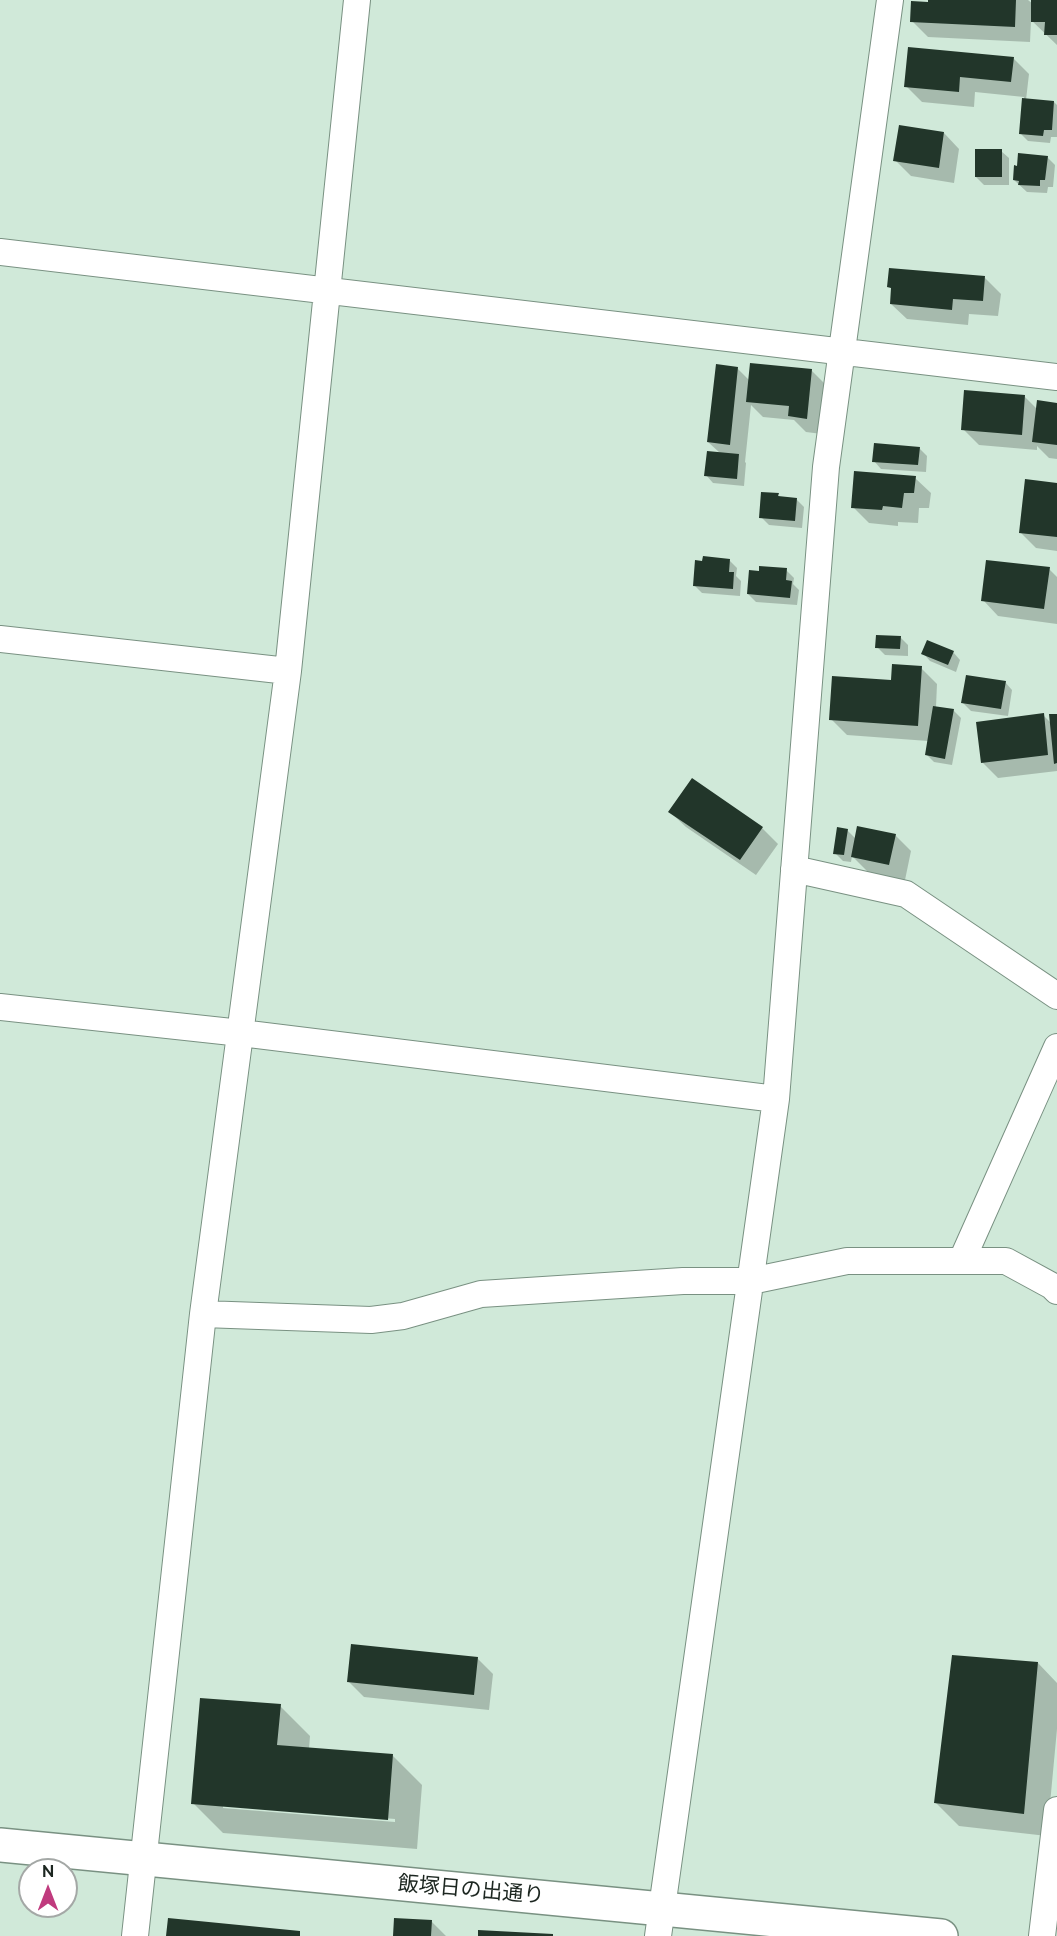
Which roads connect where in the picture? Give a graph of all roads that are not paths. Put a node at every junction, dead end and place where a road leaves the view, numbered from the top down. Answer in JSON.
{"nodes":[{"id":1,"x":357,"y":0,"type":"edge"},
{"id":2,"x":890,"y":0,"type":"edge"},
{"id":3,"x":0,"y":252,"type":"edge"},
{"id":4,"x":326,"y":291,"type":"junction"},
{"id":5,"x":842,"y":353,"type":"junction"},
{"id":6,"x":1057,"y":377,"type":"edge"},
{"id":7,"x":0,"y":639,"type":"edge"},
{"id":8,"x":288,"y":671,"type":"junction"},
{"id":9,"x":794,"y":869,"type":"junction"},
{"id":10,"x":1057,"y":996,"type":"edge"},
{"id":11,"x":0,"y":1007,"type":"edge"},
{"id":12,"x":241,"y":1033,"type":"junction"},
{"id":13,"x":1057,"y":1047,"type":"edge"},
{"id":14,"x":776,"y":1099,"type":"junction"},
{"id":15,"x":962,"y":1260,"type":"junction"},
{"id":16,"x":752,"y":1281,"type":"junction"},
{"id":17,"x":1057,"y":1291,"type":"edge"},
{"id":18,"x":203,"y":1314,"type":"junction"},
{"id":19,"x":1057,"y":1810,"type":"edge"},
{"id":20,"x":0,"y":1845,"type":"edge"},
{"id":21,"x":144,"y":1858,"type":"junction"},
{"id":22,"x":659,"y":1922,"type":"edge"},
{"id":23,"x":135,"y":1936,"type":"edge"},
{"id":24,"x":941,"y":1936,"type":"edge"},
{"id":25,"x":1042,"y":1936,"type":"edge"}],
"edges":[{"from":1,"to":4,"type":"street"},
{"from":2,"to":5,"type":"street"},
{"from":3,"to":4,"type":"street"},
{"from":4,"to":5,"type":"street"},
{"from":4,"to":8,"type":"street"},
{"from":5,"to":6,"type":"street"},
{"from":5,"to":9,"type":"street"},
{"from":7,"to":8,"type":"street"},
{"from":8,"to":12,"type":"street"},
{"from":9,"to":10,"type":"street"},
{"from":9,"to":14,"type":"street"},
{"from":11,"to":12,"type":"street"},
{"from":12,"to":14,"type":"street"},
{"from":12,"to":18,"type":"street"},
{"from":13,"to":15,"type":"street"},
{"from":14,"to":16,"type":"street"},
{"from":15,"to":16,"type":"street"},
{"from":15,"to":17,"type":"street"},
{"from":16,"to":18,"type":"street"},
{"from":16,"to":22,"type":"street"},
{"from":18,"to":21,"type":"street"},
{"from":19,"to":25,"type":"street"},
{"from":20,"to":21,"type":"street","name":"飯塚日の出通り"},
{"from":21,"to":22,"type":"street","name":"飯塚日の出通り"},
{"from":21,"to":23,"type":"street"},
{"from":22,"to":24,"type":"street","name":"飯塚日の出通り"}]}
